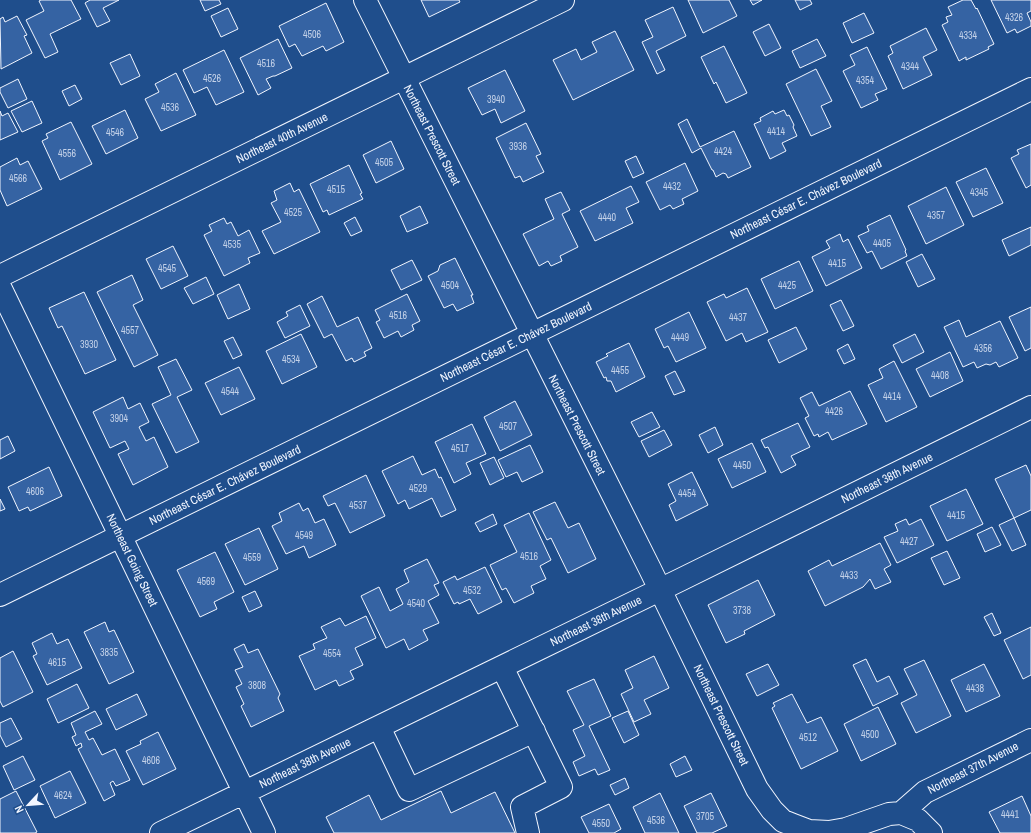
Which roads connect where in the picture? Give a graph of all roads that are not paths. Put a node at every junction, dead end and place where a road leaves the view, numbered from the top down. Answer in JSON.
{"nodes":[{"id":1,"x":365,"y":0,"type":"edge"},
{"id":2,"x":564,"y":0,"type":"edge"},
{"id":3,"x":404,"y":78,"type":"junction"},
{"id":4,"x":1031,"y":89,"type":"edge"},
{"id":5,"x":0,"y":276,"type":"edge"},
{"id":6,"x":0,"y":287,"type":"edge"},
{"id":7,"x":532,"y":334,"type":"junction"},
{"id":8,"x":1031,"y":407,"type":"edge"},
{"id":9,"x":120,"y":536,"type":"junction"},
{"id":10,"x":660,"y":590,"type":"junction"},
{"id":11,"x":0,"y":595,"type":"edge"},
{"id":12,"x":502,"y":667,"type":"junction"},
{"id":13,"x":379,"y":727,"type":"junction"},
{"id":14,"x":534,"y":731,"type":"junction"},
{"id":15,"x":1031,"y":740,"type":"edge"},
{"id":16,"x":244,"y":792,"type":"junction"},
{"id":17,"x":901,"y":814,"type":"junction"},
{"id":18,"x":807,"y":832,"type":"edge"},
{"id":19,"x":161,"y":833,"type":"edge"},
{"id":20,"x":264,"y":833,"type":"edge"},
{"id":21,"x":528,"y":833,"type":"edge"},
{"id":22,"x":931,"y":833,"type":"edge"}],
"edges":[{"from":1,"to":3,"type":"street","name":"Northeast Prescott Street"},
{"from":2,"to":3,"type":"street","name":"Northeast 40th Avenue"},
{"from":3,"to":5,"type":"street","name":"Northeast 40th Avenue"},
{"from":3,"to":7,"type":"street","name":"Northeast Prescott Street"},
{"from":4,"to":7,"type":"street","name":"Northeast César E. Chávez Boulevard"},
{"from":6,"to":9,"type":"street","name":"Northeast Going Street"},
{"from":7,"to":9,"type":"street","name":"Northeast César E. Chávez Boulevard"},
{"from":7,"to":10,"type":"street","name":"Northeast Prescott Street"},
{"from":8,"to":10,"type":"street","name":"Northeast 38th Avenue"},
{"from":9,"to":11,"type":"street","name":"Northeast César E. Chávez Boulevard"},
{"from":9,"to":16,"type":"street","name":"Northeast Going Street"},
{"from":10,"to":12,"type":"street","name":"Northeast 38th Avenue"},
{"from":10,"to":18,"type":"street","name":"Northeast Prescott Street"},
{"from":12,"to":13,"type":"street","name":"Northeast 38th Avenue"},
{"from":12,"to":14,"type":"street"},
{"from":13,"to":14,"type":"street"},
{"from":13,"to":16,"type":"street","name":"Northeast 38th Avenue"},
{"from":14,"to":21,"type":"street"},
{"from":15,"to":17,"type":"street","name":"Northeast 37th Avenue"},
{"from":16,"to":19,"type":"street","name":"Northeast 38th Avenue"},
{"from":16,"to":20,"type":"street","name":"Northeast Going Street"},
{"from":17,"to":18,"type":"street"},
{"from":17,"to":22,"type":"street"}]}
